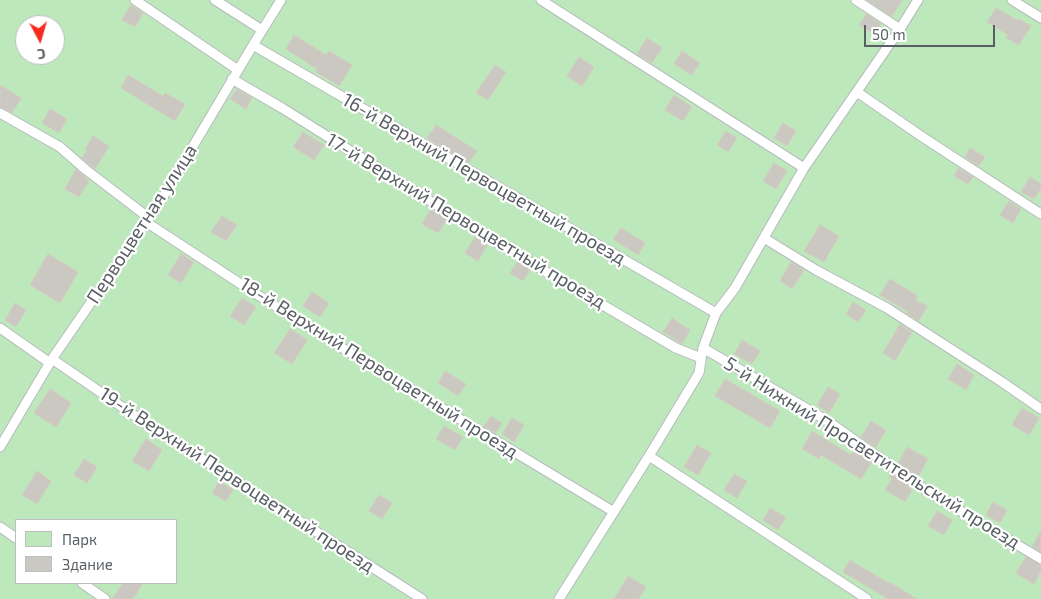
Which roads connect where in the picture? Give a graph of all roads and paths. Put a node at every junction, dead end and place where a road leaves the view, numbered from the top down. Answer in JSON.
{"nodes":[{"id":1,"x":135,"y":0,"type":"edge"},
{"id":2,"x":215,"y":0,"type":"edge"},
{"id":3,"x":281,"y":0,"type":"edge"},
{"id":4,"x":541,"y":0,"type":"edge"},
{"id":5,"x":856,"y":0,"type":"edge"},
{"id":6,"x":918,"y":0,"type":"edge"},
{"id":7,"x":1012,"y":0,"type":"edge"},
{"id":8,"x":1041,"y":18,"type":"edge"},
{"id":9,"x":900,"y":29,"type":"junction"},
{"id":10,"x":262,"y":30,"type":"junction"},
{"id":11,"x":252,"y":45,"type":"junction"},
{"id":12,"x":238,"y":70,"type":"junction"},
{"id":13,"x":232,"y":80,"type":"junction"},
{"id":14,"x":857,"y":92,"type":"junction"},
{"id":15,"x":0,"y":113,"type":"edge"},
{"id":16,"x":804,"y":168,"type":"junction"},
{"id":17,"x":1041,"y":214,"type":"edge"},
{"id":18,"x":148,"y":220,"type":"junction"},
{"id":19,"x":764,"y":238,"type":"junction"},
{"id":20,"x":716,"y":313,"type":"junction"},
{"id":21,"x":0,"y":328,"type":"edge"},
{"id":22,"x":703,"y":348,"type":"junction"},
{"id":23,"x":701,"y":358,"type":"junction"},
{"id":24,"x":51,"y":361,"type":"junction"},
{"id":25,"x":1041,"y":409,"type":"edge"},
{"id":26,"x":0,"y":447,"type":"edge"},
{"id":27,"x":649,"y":456,"type":"junction"},
{"id":28,"x":614,"y":512,"type":"junction"},
{"id":29,"x":0,"y":527,"type":"edge"},
{"id":30,"x":15,"y":537,"type":"edge"},
{"id":31,"x":1041,"y":558,"type":"edge"},
{"id":32,"x":83,"y":584,"type":"edge"},
{"id":33,"x":105,"y":599,"type":"edge"},
{"id":34,"x":422,"y":599,"type":"edge"},
{"id":35,"x":559,"y":599,"type":"edge"},
{"id":36,"x":867,"y":599,"type":"edge"}],
"edges":[{"from":1,"to":12,"type":"lane"},
{"from":2,"to":10,"type":"lane"},
{"from":3,"to":10,"type":"lane","name":"Первоцветная улица"},
{"from":4,"to":16,"type":"lane"},
{"from":5,"to":9,"type":"lane"},
{"from":6,"to":9,"type":"lane"},
{"from":7,"to":8,"type":"lane"},
{"from":9,"to":14,"type":"lane"},
{"from":10,"to":11,"type":"lane","name":"Первоцветная улица"},
{"from":11,"to":12,"type":"lane","name":"Первоцветная улица"},
{"from":11,"to":20,"type":"lane","name":"16-й Верхний Первоцветный проезд"},
{"from":12,"to":13,"type":"lane","name":"Первоцветная улица"},
{"from":13,"to":18,"type":"lane","name":"Первоцветная улица"},
{"from":13,"to":23,"type":"lane","name":"17-й Верхний Первоцветный проезд"},
{"from":14,"to":16,"type":"lane"},
{"from":14,"to":17,"type":"lane"},
{"from":15,"to":18,"type":"lane","name":"18-й Верхний Первоцветный проезд"},
{"from":16,"to":19,"type":"lane"},
{"from":18,"to":24,"type":"lane","name":"Первоцветная улица"},
{"from":18,"to":28,"type":"lane","name":"18-й Верхний Первоцветный проезд"},
{"from":19,"to":20,"type":"lane"},
{"from":19,"to":25,"type":"lane"},
{"from":20,"to":22,"type":"lane"},
{"from":21,"to":24,"type":"lane","name":"19-й Верхний Первоцветный проезд"},
{"from":22,"to":23,"type":"lane"},
{"from":22,"to":31,"type":"lane","name":"5-й Нижний Просветительский проезд"},
{"from":23,"to":27,"type":"lane"},
{"from":24,"to":26,"type":"lane","name":"Первоцветная улица"},
{"from":24,"to":34,"type":"lane","name":"19-й Верхний Первоцветный проезд"},
{"from":27,"to":28,"type":"lane"},
{"from":27,"to":36,"type":"lane"},
{"from":28,"to":35,"type":"lane"},
{"from":29,"to":30,"type":"lane"},
{"from":32,"to":33,"type":"lane"}]}
